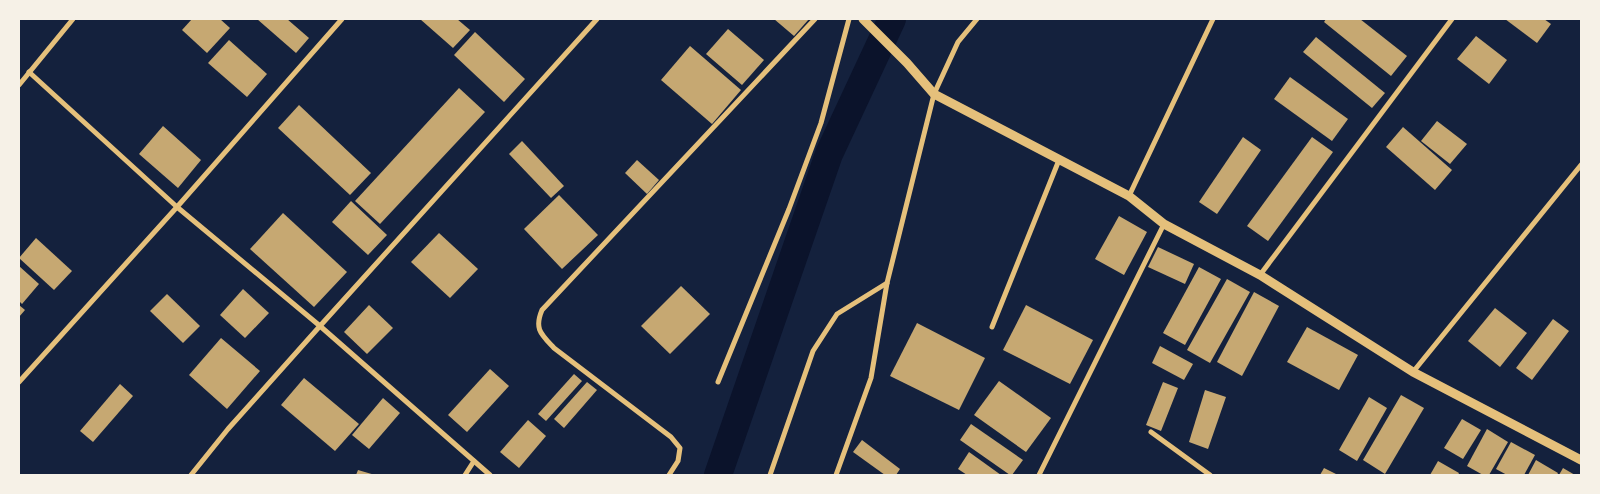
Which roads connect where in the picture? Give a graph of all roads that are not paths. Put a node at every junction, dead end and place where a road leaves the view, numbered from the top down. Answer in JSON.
{"nodes":[{"id":1,"x":73,"y":19,"type":"edge"},
{"id":2,"x":342,"y":19,"type":"edge"},
{"id":3,"x":597,"y":19,"type":"edge"},
{"id":4,"x":815,"y":19,"type":"edge"},
{"id":5,"x":849,"y":19,"type":"edge"},
{"id":6,"x":864,"y":19,"type":"edge"},
{"id":7,"x":977,"y":19,"type":"edge"},
{"id":8,"x":1213,"y":19,"type":"edge"},
{"id":9,"x":1452,"y":19,"type":"edge"},
{"id":10,"x":30,"y":72,"type":"junction"},
{"id":11,"x":19,"y":85,"type":"edge"},
{"id":12,"x":934,"y":94,"type":"junction"},
{"id":13,"x":1059,"y":160,"type":"junction"},
{"id":14,"x":1581,"y":166,"type":"edge"},
{"id":15,"x":1129,"y":196,"type":"junction"},
{"id":16,"x":177,"y":207,"type":"junction"},
{"id":17,"x":1164,"y":224,"type":"junction"},
{"id":18,"x":1260,"y":276,"type":"junction"},
{"id":19,"x":887,"y":283,"type":"junction"},
{"id":20,"x":320,"y":326,"type":"junction"},
{"id":21,"x":992,"y":327,"type":"dead end"},
{"id":22,"x":1413,"y":372,"type":"junction"},
{"id":23,"x":19,"y":382,"type":"edge"},
{"id":24,"x":718,"y":382,"type":"dead end"},
{"id":25,"x":1151,"y":432,"type":"dead end"},
{"id":26,"x":1581,"y":460,"type":"edge"},
{"id":27,"x":474,"y":461,"type":"junction"},
{"id":28,"x":191,"y":475,"type":"edge"},
{"id":29,"x":465,"y":475,"type":"edge"},
{"id":30,"x":490,"y":475,"type":"edge"},
{"id":31,"x":669,"y":475,"type":"edge"},
{"id":32,"x":770,"y":475,"type":"edge"},
{"id":33,"x":836,"y":475,"type":"edge"},
{"id":34,"x":1039,"y":475,"type":"edge"},
{"id":35,"x":1210,"y":475,"type":"edge"}],
"edges":[{"from":1,"to":10,"type":"street"},
{"from":2,"to":16,"type":"street"},
{"from":3,"to":20,"type":"street"},
{"from":4,"to":31,"type":"street"},
{"from":5,"to":24,"type":"street"},
{"from":6,"to":12,"type":"street"},
{"from":7,"to":12,"type":"street"},
{"from":8,"to":15,"type":"street"},
{"from":9,"to":18,"type":"street"},
{"from":10,"to":11,"type":"street"},
{"from":10,"to":16,"type":"street"},
{"from":12,"to":13,"type":"street"},
{"from":12,"to":19,"type":"street"},
{"from":13,"to":15,"type":"street"},
{"from":13,"to":21,"type":"street"},
{"from":14,"to":22,"type":"street"},
{"from":15,"to":17,"type":"street"},
{"from":16,"to":20,"type":"street"},
{"from":16,"to":23,"type":"street"},
{"from":17,"to":18,"type":"street"},
{"from":17,"to":34,"type":"street"},
{"from":18,"to":22,"type":"street"},
{"from":19,"to":32,"type":"street"},
{"from":19,"to":33,"type":"street"},
{"from":20,"to":27,"type":"street"},
{"from":20,"to":28,"type":"street"},
{"from":22,"to":26,"type":"street"},
{"from":25,"to":35,"type":"street"},
{"from":27,"to":29,"type":"street"},
{"from":27,"to":30,"type":"street"}]}
